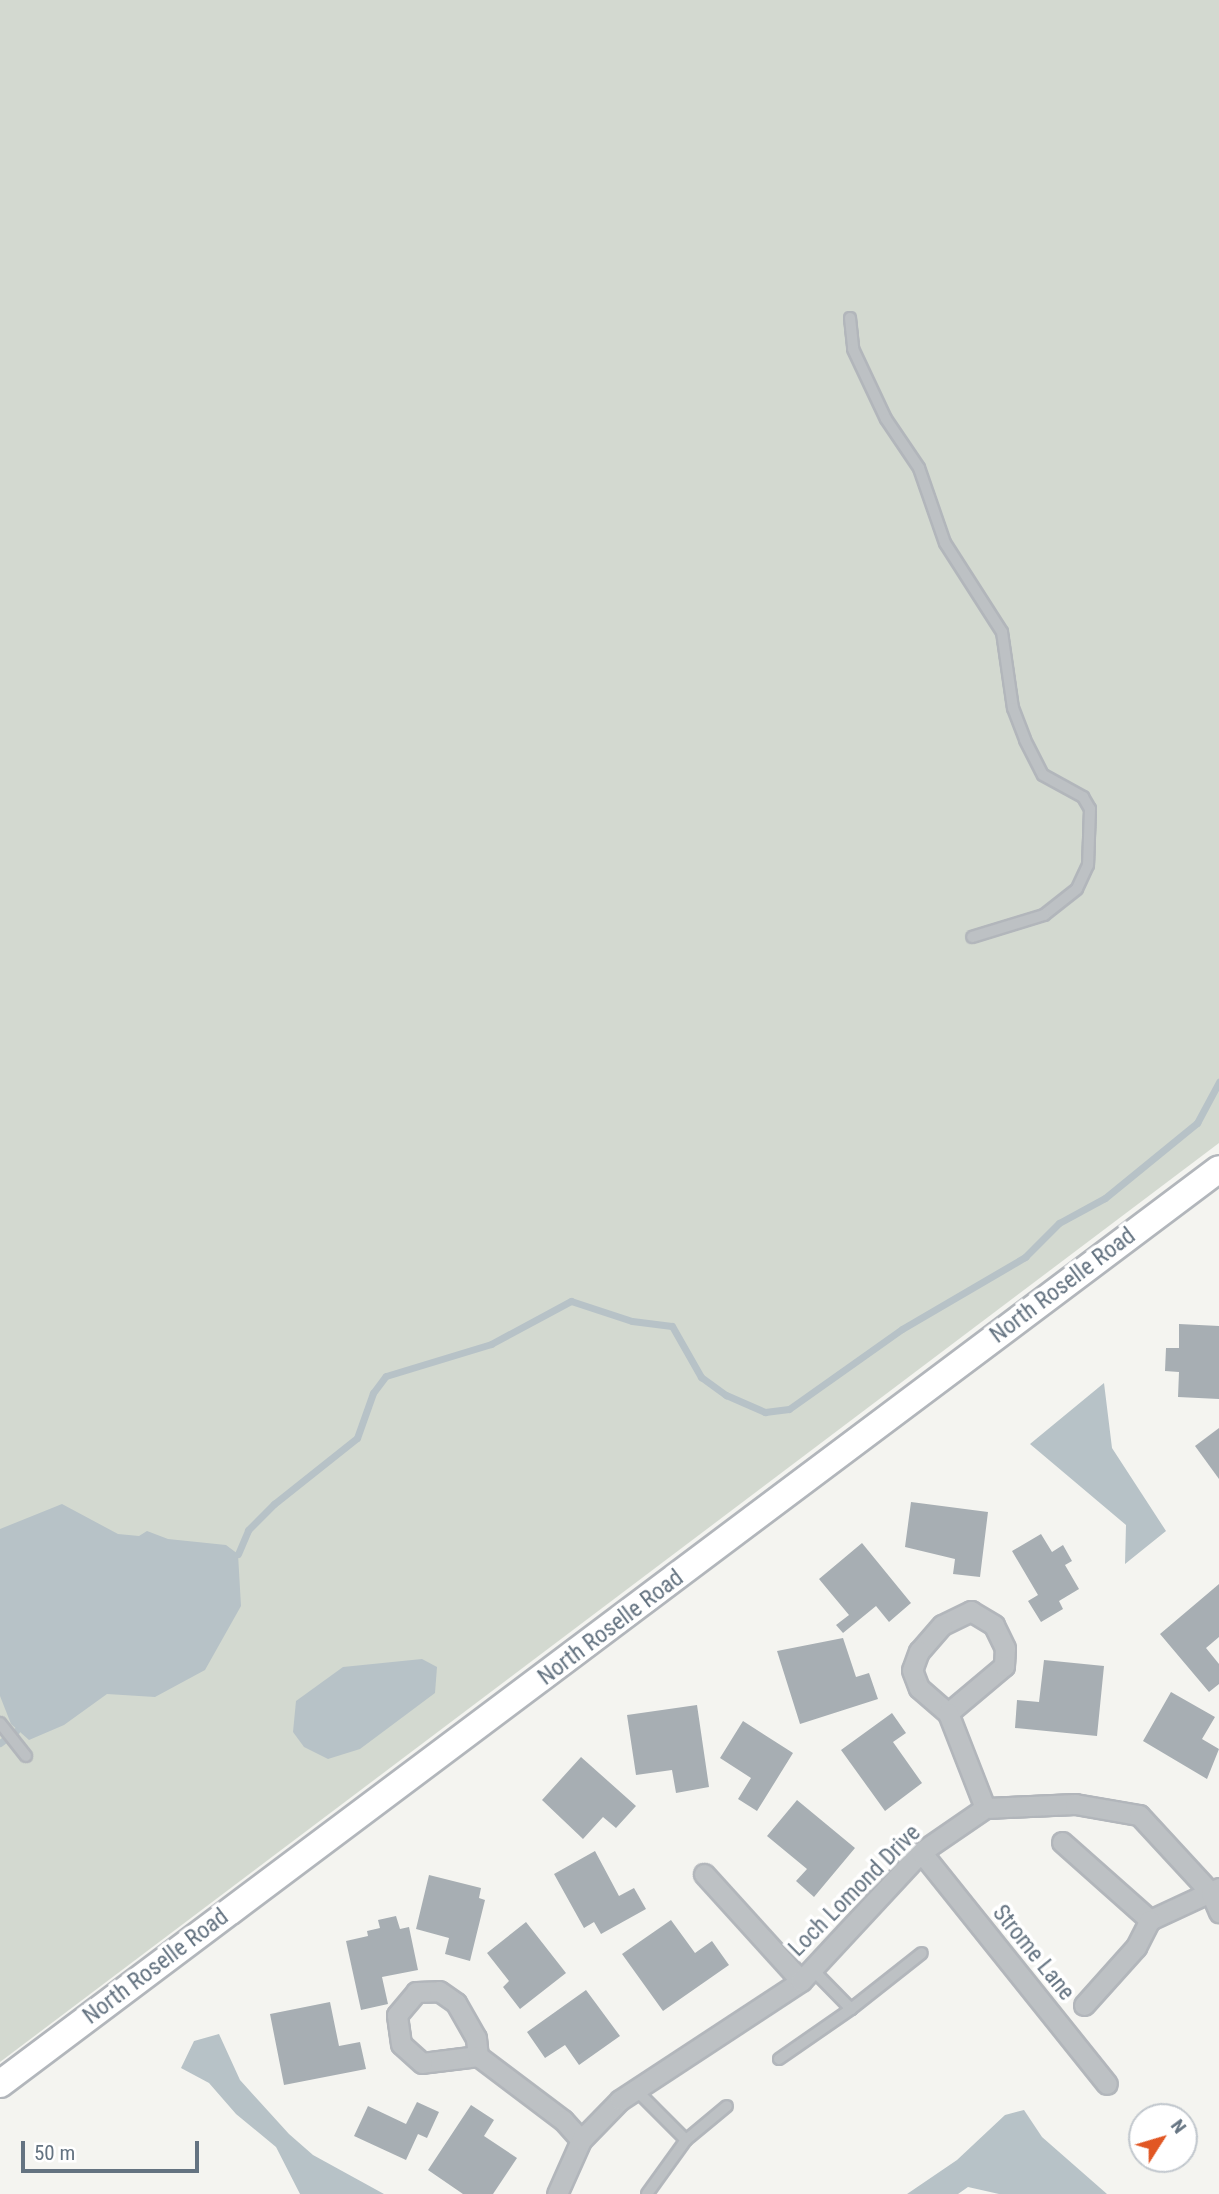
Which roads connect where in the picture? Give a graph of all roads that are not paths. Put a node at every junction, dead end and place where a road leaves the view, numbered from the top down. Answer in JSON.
{"nodes":[{"id":1,"x":850,"y":318,"type":"dead end"},
{"id":2,"x":972,"y":937,"type":"dead end"},
{"id":3,"x":1219,"y":1169,"type":"edge"},
{"id":4,"x":948,"y":1713,"type":"junction"},
{"id":5,"x":2,"y":1726,"type":"edge"},
{"id":6,"x":26,"y":1756,"type":"dead end"},
{"id":7,"x":985,"y":1808,"type":"junction"},
{"id":8,"x":1062,"y":1842,"type":"dead end"},
{"id":9,"x":921,"y":1852,"type":"junction"},
{"id":10,"x":704,"y":1874,"type":"dead end"},
{"id":11,"x":1215,"y":1890,"type":"edge"},
{"id":12,"x":1219,"y":1912,"type":"edge"},
{"id":13,"x":1150,"y":1920,"type":"junction"},
{"id":14,"x":922,"y":1952,"type":"dead end"},
{"id":15,"x":806,"y":1975,"type":"junction"},
{"id":16,"x":1084,"y":2005,"type":"dead end"},
{"id":17,"x":851,"y":2009,"type":"junction"},
{"id":18,"x":478,"y":2056,"type":"junction"},
{"id":19,"x":779,"y":2059,"type":"dead end"},
{"id":20,"x":0,"y":2084,"type":"edge"},
{"id":21,"x":1107,"y":2084,"type":"dead end"},
{"id":22,"x":634,"y":2089,"type":"junction"},
{"id":23,"x":727,"y":2106,"type":"dead end"},
{"id":24,"x":581,"y":2140,"type":"junction"},
{"id":25,"x":686,"y":2140,"type":"junction"},
{"id":26,"x":557,"y":2194,"type":"edge"},
{"id":27,"x":647,"y":2194,"type":"edge"}],
"edges":[{"from":1,"to":2,"type":"lane"},
{"from":3,"to":20,"type":"main road","name":"North Roselle Road"},
{"from":4,"to":4,"type":"street"},
{"from":4,"to":7,"type":"street"},
{"from":5,"to":6,"type":"lane"},
{"from":7,"to":9,"type":"street","name":"Loch Lomond Drive"},
{"from":7,"to":11,"type":"street"},
{"from":8,"to":13,"type":"street"},
{"from":9,"to":15,"type":"street","name":"Loch Lomond Drive"},
{"from":9,"to":21,"type":"street","name":"Strome Lane"},
{"from":10,"to":15,"type":"street"},
{"from":11,"to":12,"type":"street"},
{"from":11,"to":13,"type":"street"},
{"from":13,"to":16,"type":"street"},
{"from":14,"to":17,"type":"lane"},
{"from":15,"to":17,"type":"lane"},
{"from":15,"to":22,"type":"street","name":"Loch Lomond Drive"},
{"from":17,"to":19,"type":"lane"},
{"from":18,"to":18,"type":"street"},
{"from":18,"to":24,"type":"street"},
{"from":22,"to":24,"type":"street","name":"Loch Lomond Drive"},
{"from":22,"to":25,"type":"lane"},
{"from":23,"to":25,"type":"lane"},
{"from":24,"to":26,"type":"street","name":"Loch Lomond Drive"},
{"from":25,"to":27,"type":"lane"}]}
